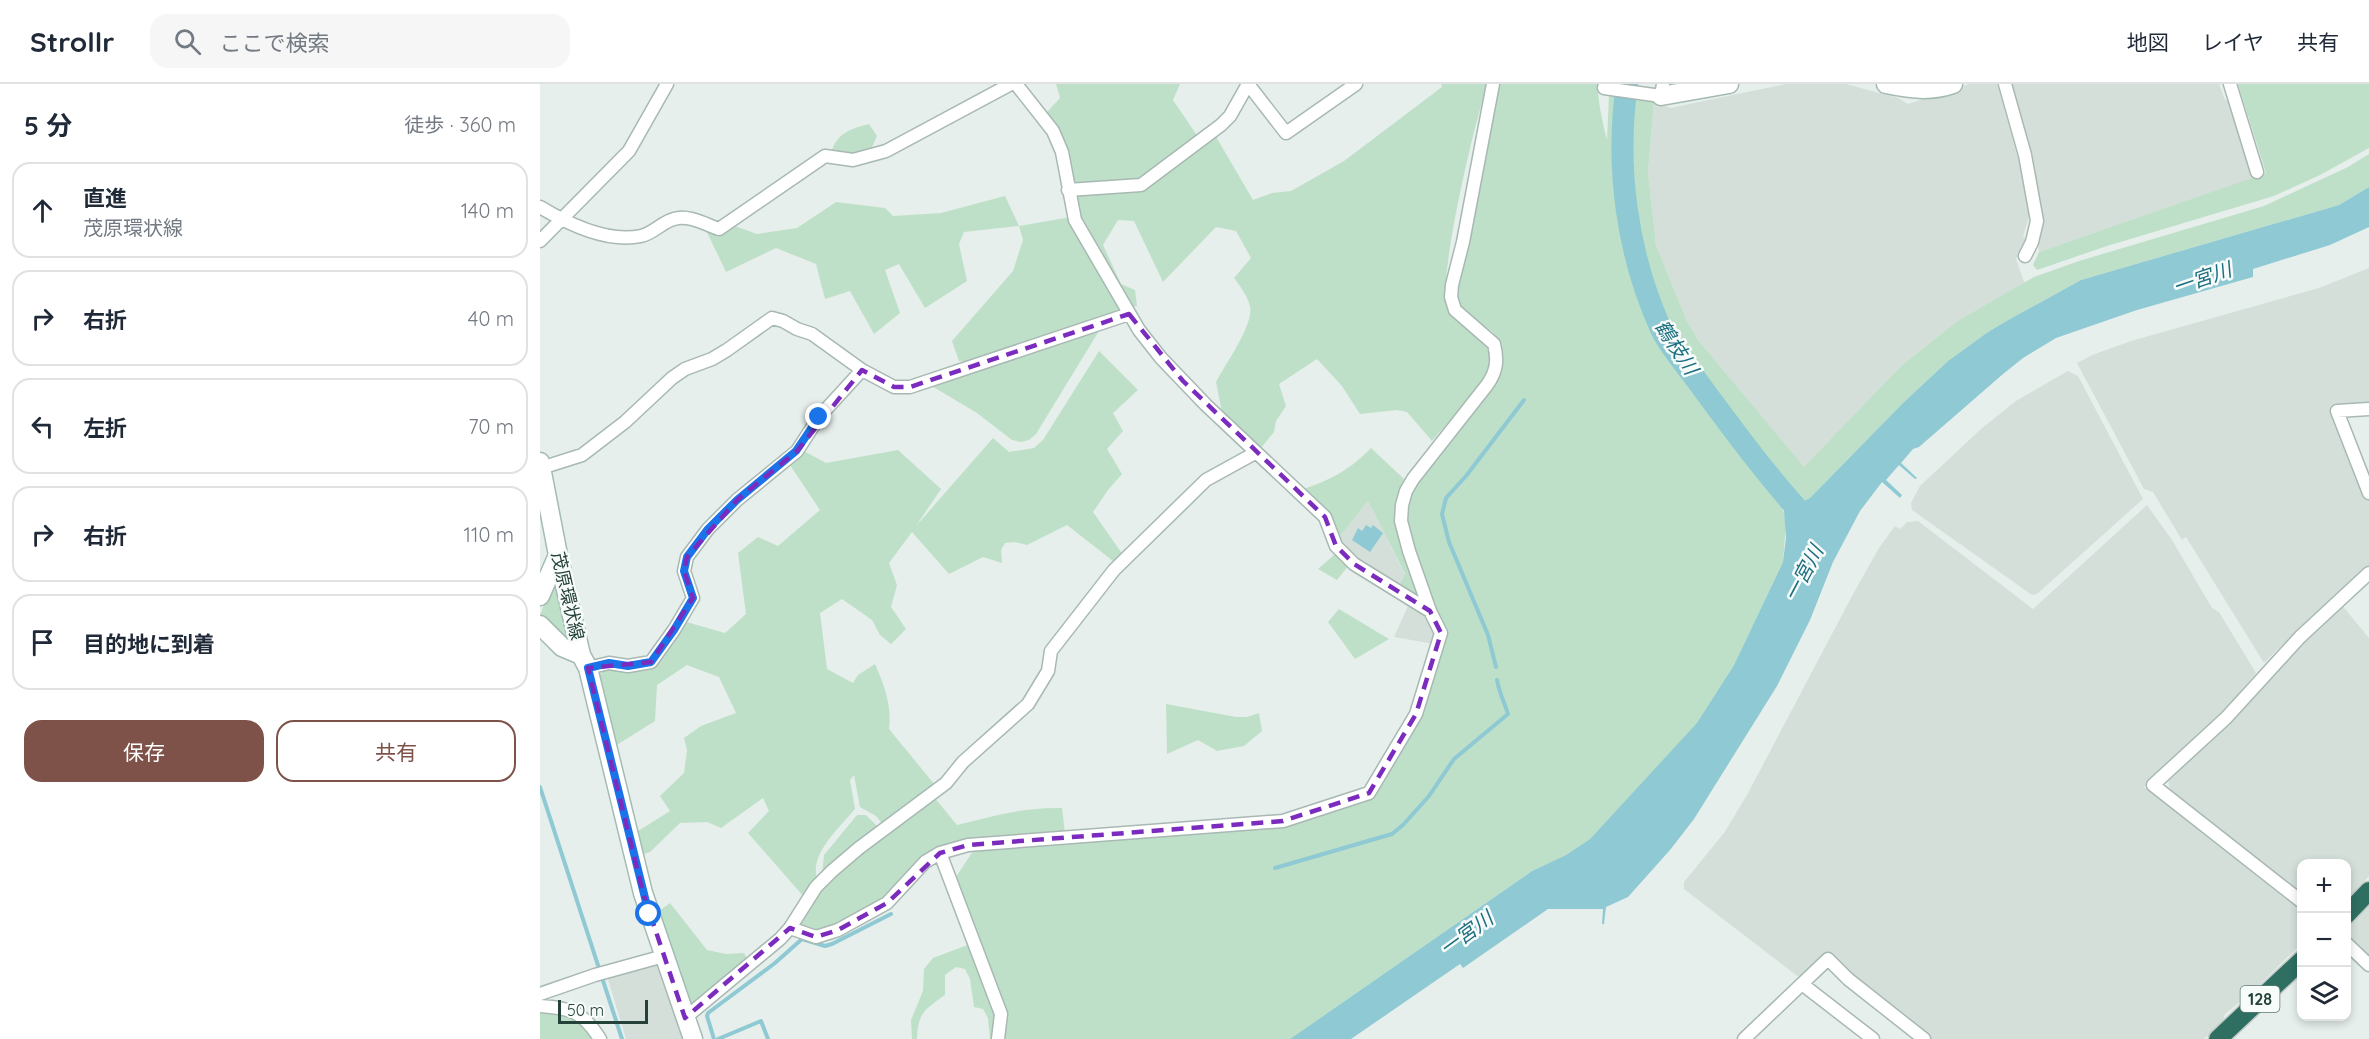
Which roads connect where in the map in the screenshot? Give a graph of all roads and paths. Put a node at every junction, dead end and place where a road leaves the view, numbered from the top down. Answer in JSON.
{"nodes":[{"id":1,"x":667,"y":84,"type":"edge"},
{"id":2,"x":1011,"y":84,"type":"edge"},
{"id":3,"x":1016,"y":84,"type":"edge"},
{"id":4,"x":1248,"y":84,"type":"edge"},
{"id":5,"x":1356,"y":84,"type":"edge"},
{"id":6,"x":1494,"y":84,"type":"edge"},
{"id":7,"x":1729,"y":84,"type":"edge"},
{"id":8,"x":1886,"y":84,"type":"edge"},
{"id":9,"x":1953,"y":84,"type":"edge"},
{"id":10,"x":2005,"y":84,"type":"edge"},
{"id":11,"x":2230,"y":84,"type":"edge"},
{"id":12,"x":1607,"y":86,"type":"edge"},
{"id":13,"x":1660,"y":92,"type":"edge"},
{"id":14,"x":2257,"y":172,"type":"dead end"},
{"id":15,"x":1068,"y":190,"type":"junction"},
{"id":16,"x":540,"y":207,"type":"edge"},
{"id":17,"x":562,"y":220,"type":"junction"},
{"id":18,"x":540,"y":241,"type":"edge"},
{"id":19,"x":2025,"y":256,"type":"dead end"},
{"id":20,"x":1129,"y":314,"type":"junction"},
{"id":21,"x":862,"y":370,"type":"junction"},
{"id":22,"x":2369,"y":409,"type":"edge"},
{"id":23,"x":1256,"y":453,"type":"junction"},
{"id":24,"x":541,"y":465,"type":"edge"},
{"id":25,"x":2369,"y":493,"type":"edge"},
{"id":26,"x":558,"y":555,"type":"junction"},
{"id":27,"x":2369,"y":573,"type":"edge"},
{"id":28,"x":540,"y":596,"type":"edge"},
{"id":29,"x":1430,"y":611,"type":"junction"},
{"id":30,"x":540,"y":625,"type":"edge"},
{"id":31,"x":584,"y":662,"type":"junction"},
{"id":32,"x":940,"y":853,"type":"junction"},
{"id":33,"x":2369,"y":891,"type":"edge"},
{"id":34,"x":2297,"y":899,"type":"edge"},
{"id":35,"x":2348,"y":913,"type":"edge"},
{"id":36,"x":790,"y":928,"type":"junction"},
{"id":37,"x":2351,"y":948,"type":"edge"},
{"id":38,"x":664,"y":956,"type":"junction"},
{"id":39,"x":2297,"y":964,"type":"edge"},
{"id":40,"x":2369,"y":964,"type":"edge"},
{"id":41,"x":1802,"y":984,"type":"junction"},
{"id":42,"x":540,"y":994,"type":"edge"},
{"id":43,"x":540,"y":1006,"type":"edge"},
{"id":44,"x":686,"y":1018,"type":"junction"},
{"id":45,"x":600,"y":1039,"type":"edge"},
{"id":46,"x":693,"y":1039,"type":"edge"},
{"id":47,"x":998,"y":1039,"type":"edge"},
{"id":48,"x":1744,"y":1039,"type":"edge"},
{"id":49,"x":1873,"y":1039,"type":"edge"},
{"id":50,"x":1924,"y":1039,"type":"edge"},
{"id":51,"x":2218,"y":1039,"type":"edge"}],
"edges":[{"from":1,"to":17,"type":"street"},
{"from":2,"to":17,"type":"street"},
{"from":3,"to":15,"type":"street"},
{"from":4,"to":5,"type":"street"},
{"from":4,"to":15,"type":"street"},
{"from":6,"to":29,"type":"street"},
{"from":7,"to":13,"type":"main road"},
{"from":8,"to":9,"type":"main road"},
{"from":10,"to":19,"type":"street"},
{"from":11,"to":14,"type":"street"},
{"from":12,"to":13,"type":"street"},
{"from":15,"to":20,"type":"street"},
{"from":16,"to":17,"type":"street"},
{"from":17,"to":18,"type":"street"},
{"from":20,"to":21,"type":"street"},
{"from":20,"to":23,"type":"street"},
{"from":21,"to":24,"type":"street"},
{"from":21,"to":31,"type":"street"},
{"from":22,"to":25,"type":"street"},
{"from":23,"to":29,"type":"street"},
{"from":23,"to":36,"type":"street"},
{"from":24,"to":26,"type":"main road","name":"茂原環状線"},
{"from":26,"to":28,"type":"main road"},
{"from":26,"to":31,"type":"main road","name":"茂原環状線"},
{"from":27,"to":34,"type":"street"},
{"from":29,"to":32,"type":"street"},
{"from":30,"to":31,"type":"main road"},
{"from":31,"to":38,"type":"main road","name":"茂原環状線"},
{"from":32,"to":36,"type":"street"},
{"from":32,"to":47,"type":"street"},
{"from":33,"to":35,"type":"highway"},
{"from":36,"to":44,"type":"street"},
{"from":37,"to":40,"type":"street"},
{"from":38,"to":42,"type":"street"},
{"from":38,"to":44,"type":"main road","name":"茂原環状線"},
{"from":39,"to":51,"type":"highway","number":"128"},
{"from":41,"to":48,"type":"street"},
{"from":41,"to":49,"type":"street"},
{"from":41,"to":50,"type":"street"},
{"from":43,"to":45,"type":"street"},
{"from":44,"to":46,"type":"main road","name":"茂原環状線"}]}
